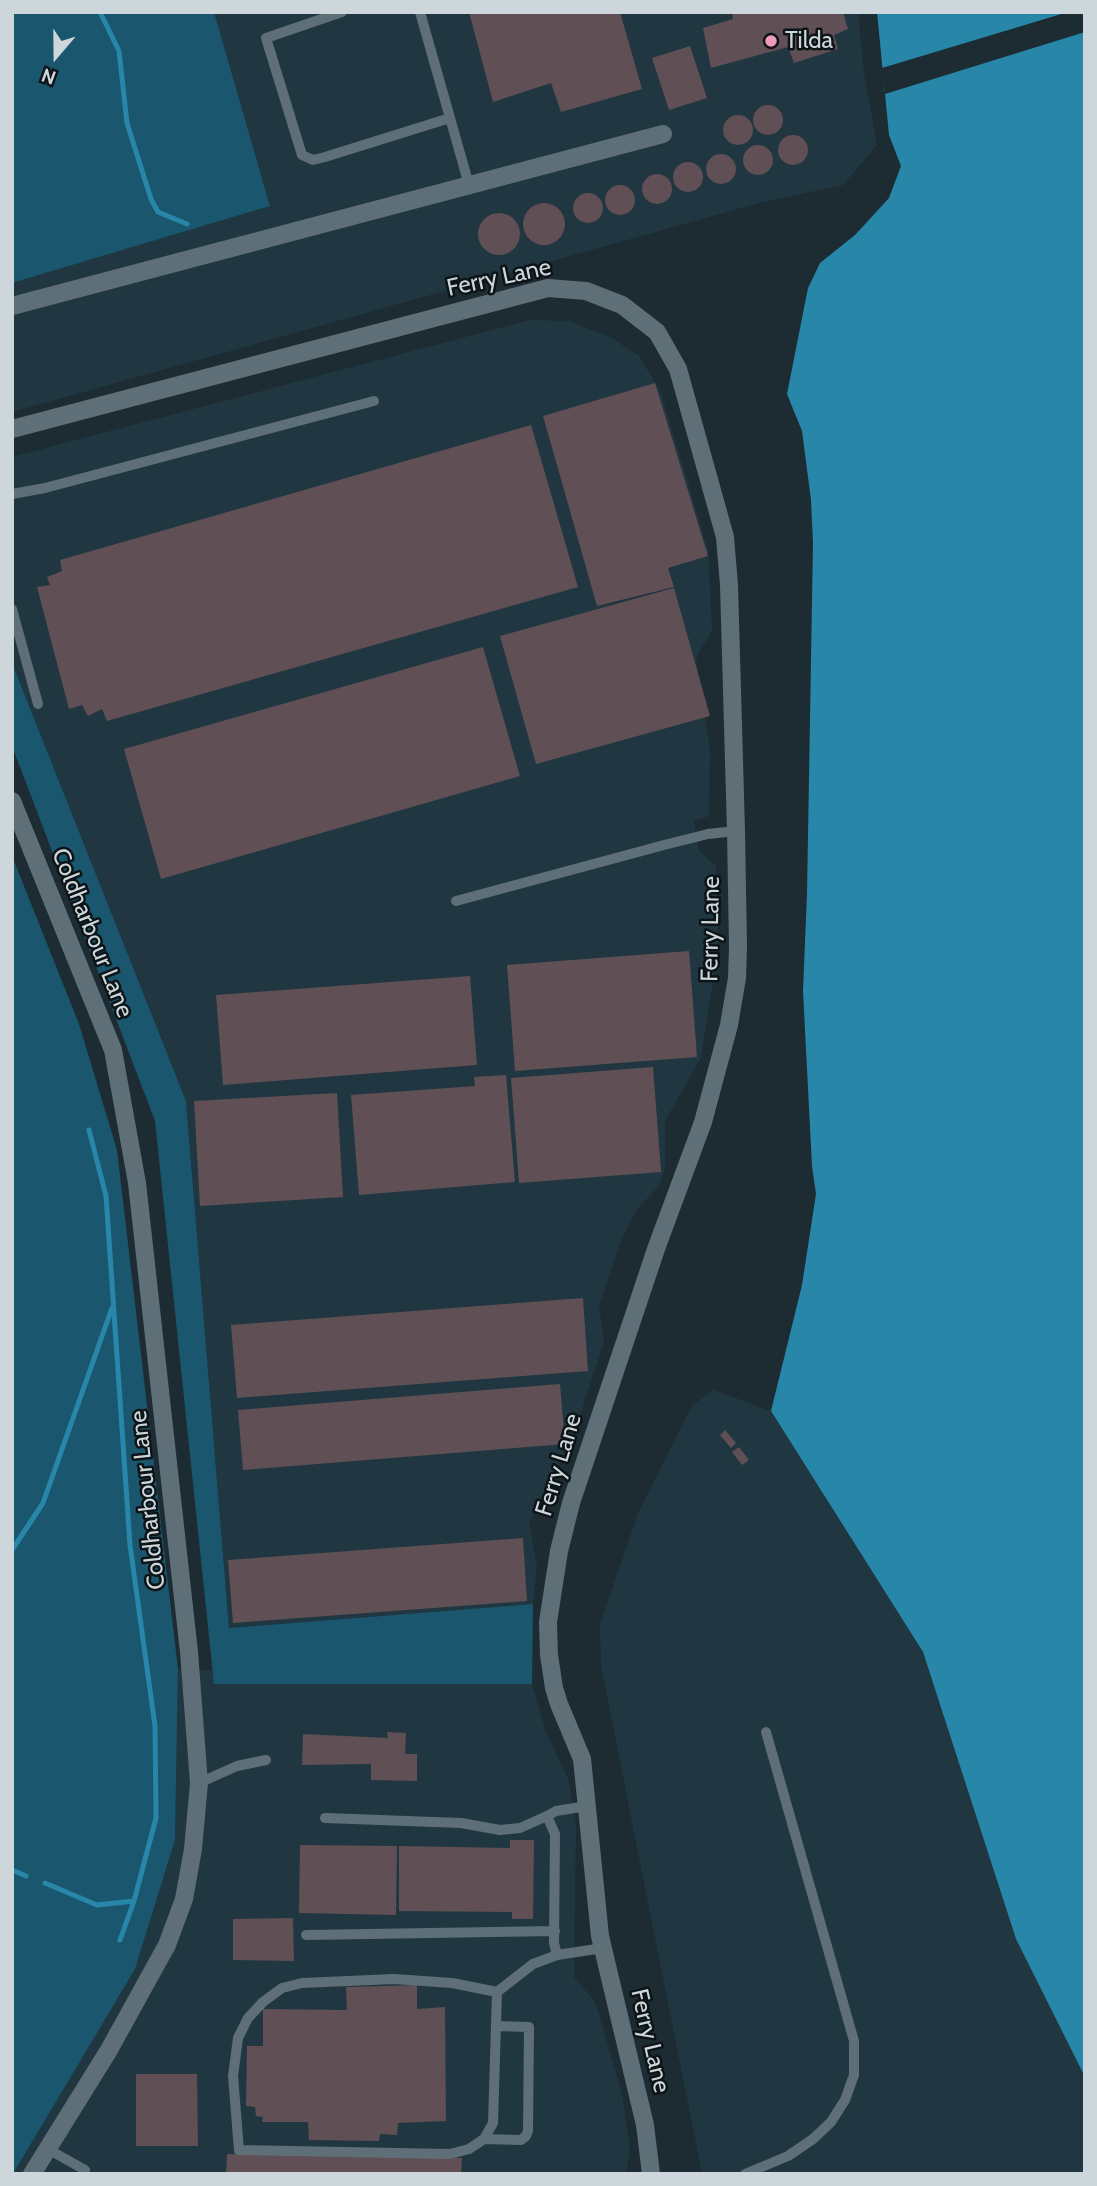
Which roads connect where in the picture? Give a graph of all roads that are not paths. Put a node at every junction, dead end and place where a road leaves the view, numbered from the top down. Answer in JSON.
{"nodes":[{"id":1,"x":342,"y":12,"type":"edge"},
{"id":2,"x":420,"y":12,"type":"edge"},
{"id":3,"x":450,"y":118,"type":"junction"},
{"id":4,"x":663,"y":134,"type":"dead end"},
{"id":5,"x":469,"y":185,"type":"junction"},
{"id":6,"x":12,"y":306,"type":"edge"},
{"id":7,"x":374,"y":401,"type":"dead end"},
{"id":8,"x":12,"y":429,"type":"edge"},
{"id":9,"x":12,"y":494,"type":"edge"},
{"id":10,"x":12,"y":609,"type":"edge"},
{"id":11,"x":38,"y":704,"type":"dead end"},
{"id":12,"x":12,"y":801,"type":"edge"},
{"id":13,"x":736,"y":831,"type":"junction"},
{"id":14,"x":456,"y":901,"type":"dead end"},
{"id":15,"x":766,"y":1732,"type":"dead end"},
{"id":16,"x":266,"y":1760,"type":"dead end"},
{"id":17,"x":199,"y":1783,"type":"junction"},
{"id":18,"x":587,"y":1806,"type":"junction"},
{"id":19,"x":547,"y":1816,"type":"junction"},
{"id":20,"x":325,"y":1818,"type":"dead end"},
{"id":21,"x":555,"y":1931,"type":"junction"},
{"id":22,"x":306,"y":1935,"type":"dead end"},
{"id":23,"x":603,"y":1948,"type":"junction"},
{"id":24,"x":557,"y":1955,"type":"junction"},
{"id":25,"x":497,"y":1992,"type":"junction"},
{"id":26,"x":496,"y":2026,"type":"junction"},
{"id":27,"x":484,"y":2139,"type":"junction"},
{"id":28,"x":46,"y":2148,"type":"junction"},
{"id":29,"x":85,"y":2170,"type":"dead end"},
{"id":30,"x":32,"y":2174,"type":"edge"},
{"id":31,"x":651,"y":2174,"type":"edge"},
{"id":32,"x":745,"y":2174,"type":"edge"}],
"edges":[{"from":1,"to":3,"type":"lane"},
{"from":2,"to":3,"type":"lane"},
{"from":3,"to":5,"type":"lane"},
{"from":4,"to":5,"type":"street"},
{"from":5,"to":6,"type":"street"},
{"from":7,"to":9,"type":"lane"},
{"from":8,"to":13,"type":"street","name":"Ferry Lane"},
{"from":10,"to":11,"type":"lane"},
{"from":12,"to":17,"type":"street","name":"Coldharbour Lane"},
{"from":13,"to":14,"type":"lane"},
{"from":13,"to":18,"type":"street","name":"Ferry Lane"},
{"from":15,"to":32,"type":"lane"},
{"from":16,"to":17,"type":"lane"},
{"from":17,"to":28,"type":"street","name":"Coldharbour Lane"},
{"from":18,"to":19,"type":"lane"},
{"from":18,"to":23,"type":"street","name":"Ferry Lane"},
{"from":19,"to":20,"type":"lane"},
{"from":19,"to":21,"type":"lane"},
{"from":21,"to":22,"type":"lane"},
{"from":21,"to":24,"type":"lane"},
{"from":23,"to":24,"type":"lane"},
{"from":23,"to":31,"type":"street","name":"Ferry Lane"},
{"from":24,"to":25,"type":"lane"},
{"from":25,"to":26,"type":"lane"},
{"from":25,"to":27,"type":"lane"},
{"from":26,"to":27,"type":"lane"},
{"from":26,"to":27,"type":"lane"},
{"from":28,"to":29,"type":"lane"},
{"from":28,"to":30,"type":"street","name":"Coldharbour Lane"}]}
